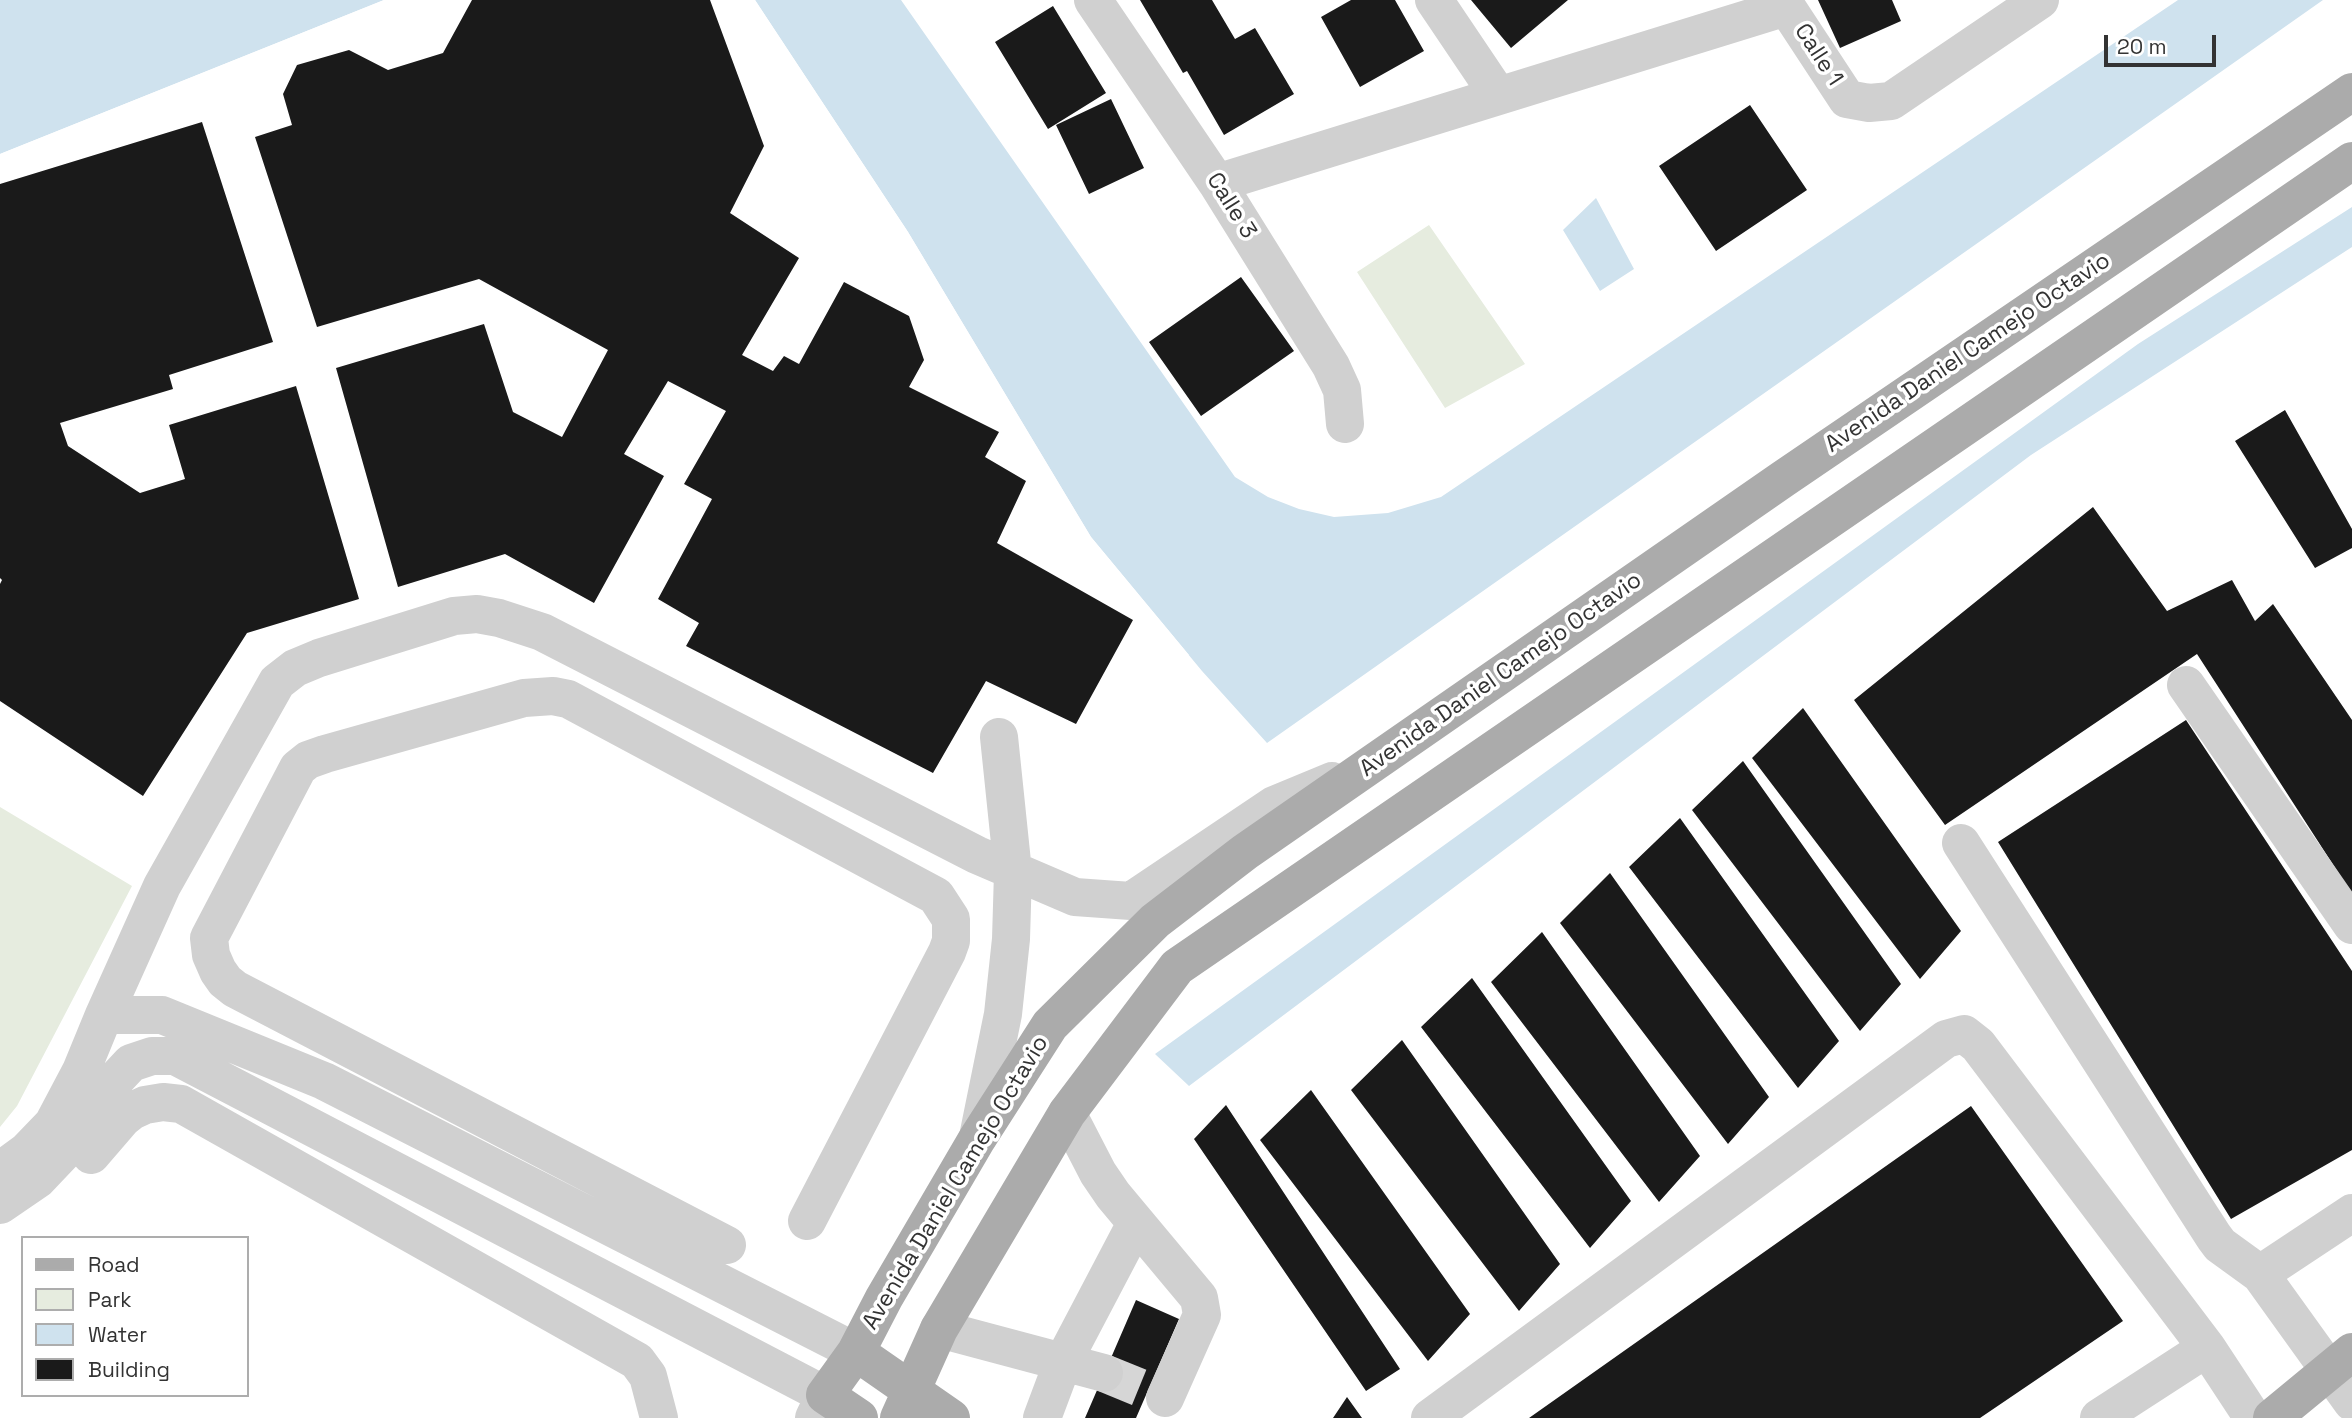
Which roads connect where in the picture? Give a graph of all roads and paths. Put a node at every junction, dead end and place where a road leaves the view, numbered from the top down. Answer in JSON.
{"nodes":[{"id":1,"x":1093,"y":0,"type":"edge"},
{"id":2,"x":1434,"y":0,"type":"edge"},
{"id":3,"x":2040,"y":0,"type":"edge"},
{"id":4,"x":1784,"y":3,"type":"edge"},
{"id":5,"x":2352,"y":92,"type":"edge"},
{"id":6,"x":1498,"y":95,"type":"junction"},
{"id":7,"x":2352,"y":161,"type":"edge"},
{"id":8,"x":1217,"y":183,"type":"junction"},
{"id":9,"x":1345,"y":424,"type":"dead end"},
{"id":10,"x":554,"y":638,"type":"junction"},
{"id":11,"x":2186,"y":685,"type":"dead end"},
{"id":12,"x":538,"y":696,"type":"junction"},
{"id":13,"x":999,"y":737,"type":"dead end"},
{"id":14,"x":1370,"y":766,"type":"junction"},
{"id":15,"x":1961,"y":843,"type":"dead end"},
{"id":16,"x":1013,"y":872,"type":"junction"},
{"id":17,"x":2352,"y":925,"type":"edge"},
{"id":18,"x":104,"y":1015,"type":"junction"},
{"id":19,"x":342,"y":1045,"type":"junction"},
{"id":20,"x":324,"y":1081,"type":"junction"},
{"id":21,"x":1067,"y":1113,"type":"junction"},
{"id":22,"x":304,"y":1124,"type":"junction"},
{"id":23,"x":977,"y":1139,"type":"junction"},
{"id":24,"x":290,"y":1166,"type":"junction"},
{"id":25,"x":0,"y":1171,"type":"edge"},
{"id":26,"x":0,"y":1205,"type":"edge"},
{"id":27,"x":2352,"y":1213,"type":"edge"},
{"id":28,"x":807,"y":1221,"type":"dead end"},
{"id":29,"x":1136,"y":1223,"type":"junction"},
{"id":30,"x":0,"y":1234,"type":"edge"},
{"id":31,"x":727,"y":1245,"type":"dead end"},
{"id":32,"x":2260,"y":1274,"type":"junction"},
{"id":33,"x":939,"y":1329,"type":"junction"},
{"id":34,"x":2207,"y":1348,"type":"junction"},
{"id":35,"x":856,"y":1352,"type":"junction"},
{"id":36,"x":1063,"y":1362,"type":"junction"},
{"id":37,"x":2340,"y":1362,"type":"edge"},
{"id":38,"x":1104,"y":1373,"type":"tunnel mouth"},
{"id":39,"x":1157,"y":1402,"type":"edge"},
{"id":40,"x":2352,"y":1402,"type":"edge"},
{"id":41,"x":905,"y":1404,"type":"edge"},
{"id":42,"x":819,"y":1407,"type":"edge"},
{"id":43,"x":659,"y":1418,"type":"edge"},
{"id":44,"x":859,"y":1418,"type":"edge"},
{"id":45,"x":951,"y":1418,"type":"edge"},
{"id":46,"x":1042,"y":1418,"type":"edge"},
{"id":47,"x":1430,"y":1418,"type":"edge"},
{"id":48,"x":2099,"y":1418,"type":"edge"},
{"id":49,"x":2253,"y":1418,"type":"edge"},
{"id":50,"x":2272,"y":1418,"type":"edge"}],
"edges":[{"from":1,"to":8,"type":"street","name":"Calle 3"},
{"from":2,"to":6,"type":"street"},
{"from":3,"to":4,"type":"street","name":"Calle 1"},
{"from":4,"to":6,"type":"street"},
{"from":5,"to":14,"type":"main road","name":"Avenida Daniel Camejo Octavio"},
{"from":6,"to":8,"type":"street"},
{"from":7,"to":21,"type":"main road"},
{"from":8,"to":9,"type":"street","name":"Calle 3"},
{"from":10,"to":12,"type":"street"},
{"from":10,"to":16,"type":"street"},
{"from":10,"to":18,"type":"street"},
{"from":11,"to":17,"type":"street"},
{"from":12,"to":19,"type":"street"},
{"from":12,"to":28,"type":"street"},
{"from":13,"to":16,"type":"street"},
{"from":14,"to":16,"type":"street"},
{"from":14,"to":23,"type":"main road","name":"Avenida Daniel Camejo Octavio"},
{"from":15,"to":32,"type":"street"},
{"from":16,"to":23,"type":"street"},
{"from":18,"to":20,"type":"street"},
{"from":18,"to":25,"type":"street"},
{"from":19,"to":20,"type":"street"},
{"from":19,"to":31,"type":"street"},
{"from":20,"to":22,"type":"street"},
{"from":20,"to":35,"type":"street"},
{"from":21,"to":29,"type":"street"},
{"from":21,"to":33,"type":"main road"},
{"from":22,"to":24,"type":"street"},
{"from":22,"to":26,"type":"street"},
{"from":22,"to":42,"type":"street"},
{"from":23,"to":35,"type":"main road","name":"Avenida Daniel Camejo Octavio"},
{"from":24,"to":30,"type":"street"},
{"from":24,"to":43,"type":"street"},
{"from":27,"to":32,"type":"street"},
{"from":29,"to":36,"type":"street"},
{"from":29,"to":39,"type":"street"},
{"from":32,"to":37,"type":"street"},
{"from":33,"to":36,"type":"street"},
{"from":33,"to":41,"type":"main road"},
{"from":34,"to":47,"type":"street"},
{"from":34,"to":48,"type":"street"},
{"from":34,"to":49,"type":"street"},
{"from":35,"to":41,"type":"main road"},
{"from":35,"to":42,"type":"main road","name":"Avenida Daniel Camejo Octavio"},
{"from":36,"to":38,"type":"street"},
{"from":36,"to":46,"type":"street"},
{"from":37,"to":40,"type":"street"},
{"from":37,"to":50,"type":"main road"},
{"from":41,"to":45,"type":"main road"},
{"from":42,"to":44,"type":"main road"}]}
